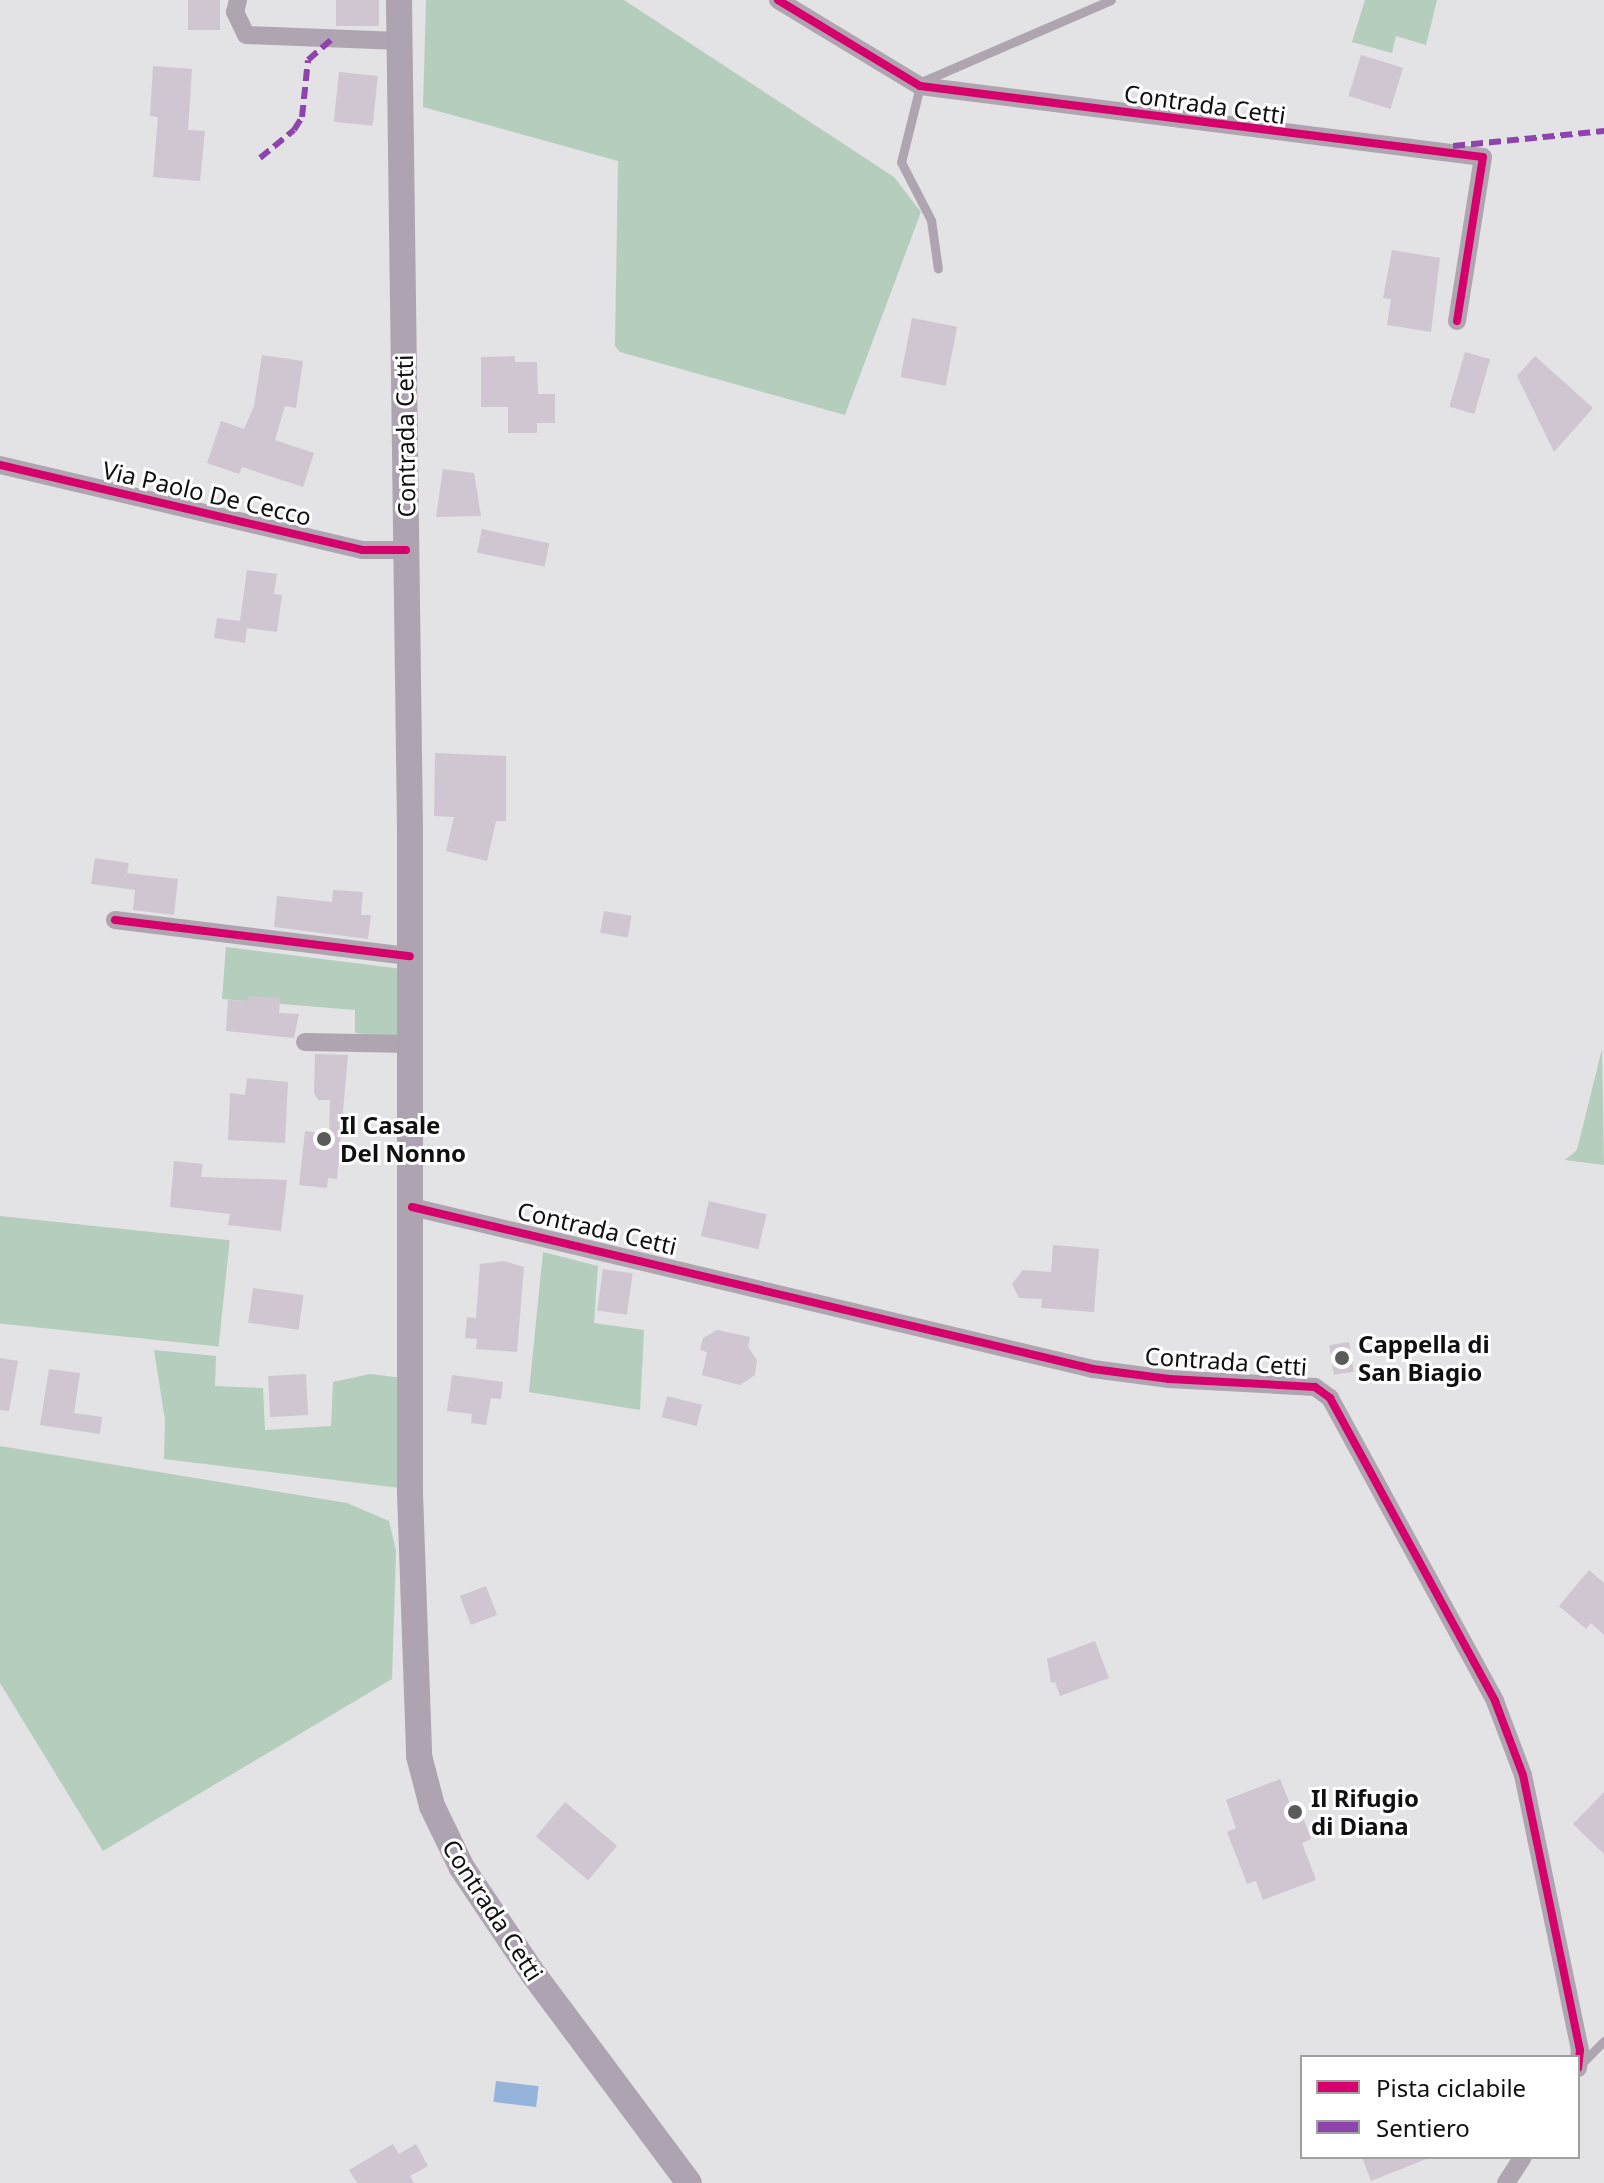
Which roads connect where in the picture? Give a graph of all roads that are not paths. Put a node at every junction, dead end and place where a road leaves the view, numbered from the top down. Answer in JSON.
{"nodes":[{"id":1,"x":238,"y":0,"type":"edge"},
{"id":2,"x":399,"y":0,"type":"edge"},
{"id":3,"x":778,"y":0,"type":"edge"},
{"id":4,"x":1111,"y":0,"type":"edge"},
{"id":5,"x":400,"y":41,"type":"junction"},
{"id":6,"x":918,"y":85,"type":"junction"},
{"id":7,"x":938,"y":269,"type":"dead end"},
{"id":8,"x":1457,"y":321,"type":"dead end"},
{"id":9,"x":0,"y":465,"type":"edge"},
{"id":10,"x":406,"y":550,"type":"junction"},
{"id":11,"x":115,"y":920,"type":"dead end"},
{"id":12,"x":410,"y":956,"type":"junction"},
{"id":13,"x":305,"y":1042,"type":"dead end"},
{"id":14,"x":411,"y":1044,"type":"junction"},
{"id":15,"x":412,"y":1207,"type":"junction"},
{"id":16,"x":1604,"y":2041,"type":"edge"},
{"id":17,"x":1577,"y":2055,"type":"edge"},
{"id":18,"x":1580,"y":2066,"type":"edge"},
{"id":19,"x":1522,"y":2159,"type":"edge"},
{"id":20,"x":689,"y":2183,"type":"edge"},
{"id":21,"x":1506,"y":2183,"type":"edge"}],
"edges":[{"from":1,"to":5,"type":"street"},
{"from":2,"to":5,"type":"main road","name":"Contrada Cetti"},
{"from":3,"to":6,"type":"street","name":"Contrada Cetti"},
{"from":4,"to":6,"type":"lane"},
{"from":5,"to":10,"type":"main road","name":"Contrada Cetti"},
{"from":6,"to":7,"type":"lane"},
{"from":6,"to":8,"type":"street","name":"Contrada Cetti"},
{"from":9,"to":10,"type":"street","name":"Via Paolo De Cecco"},
{"from":10,"to":12,"type":"main road","name":"Contrada Cetti"},
{"from":11,"to":12,"type":"street"},
{"from":12,"to":14,"type":"main road","name":"Contrada Cetti"},
{"from":13,"to":14,"type":"street"},
{"from":14,"to":15,"type":"main road","name":"Contrada Cetti"},
{"from":15,"to":17,"type":"street","name":"Contrada Cetti"},
{"from":15,"to":20,"type":"main road","name":"Contrada Cetti"},
{"from":16,"to":18,"type":"lane"},
{"from":19,"to":21,"type":"street"}]}
